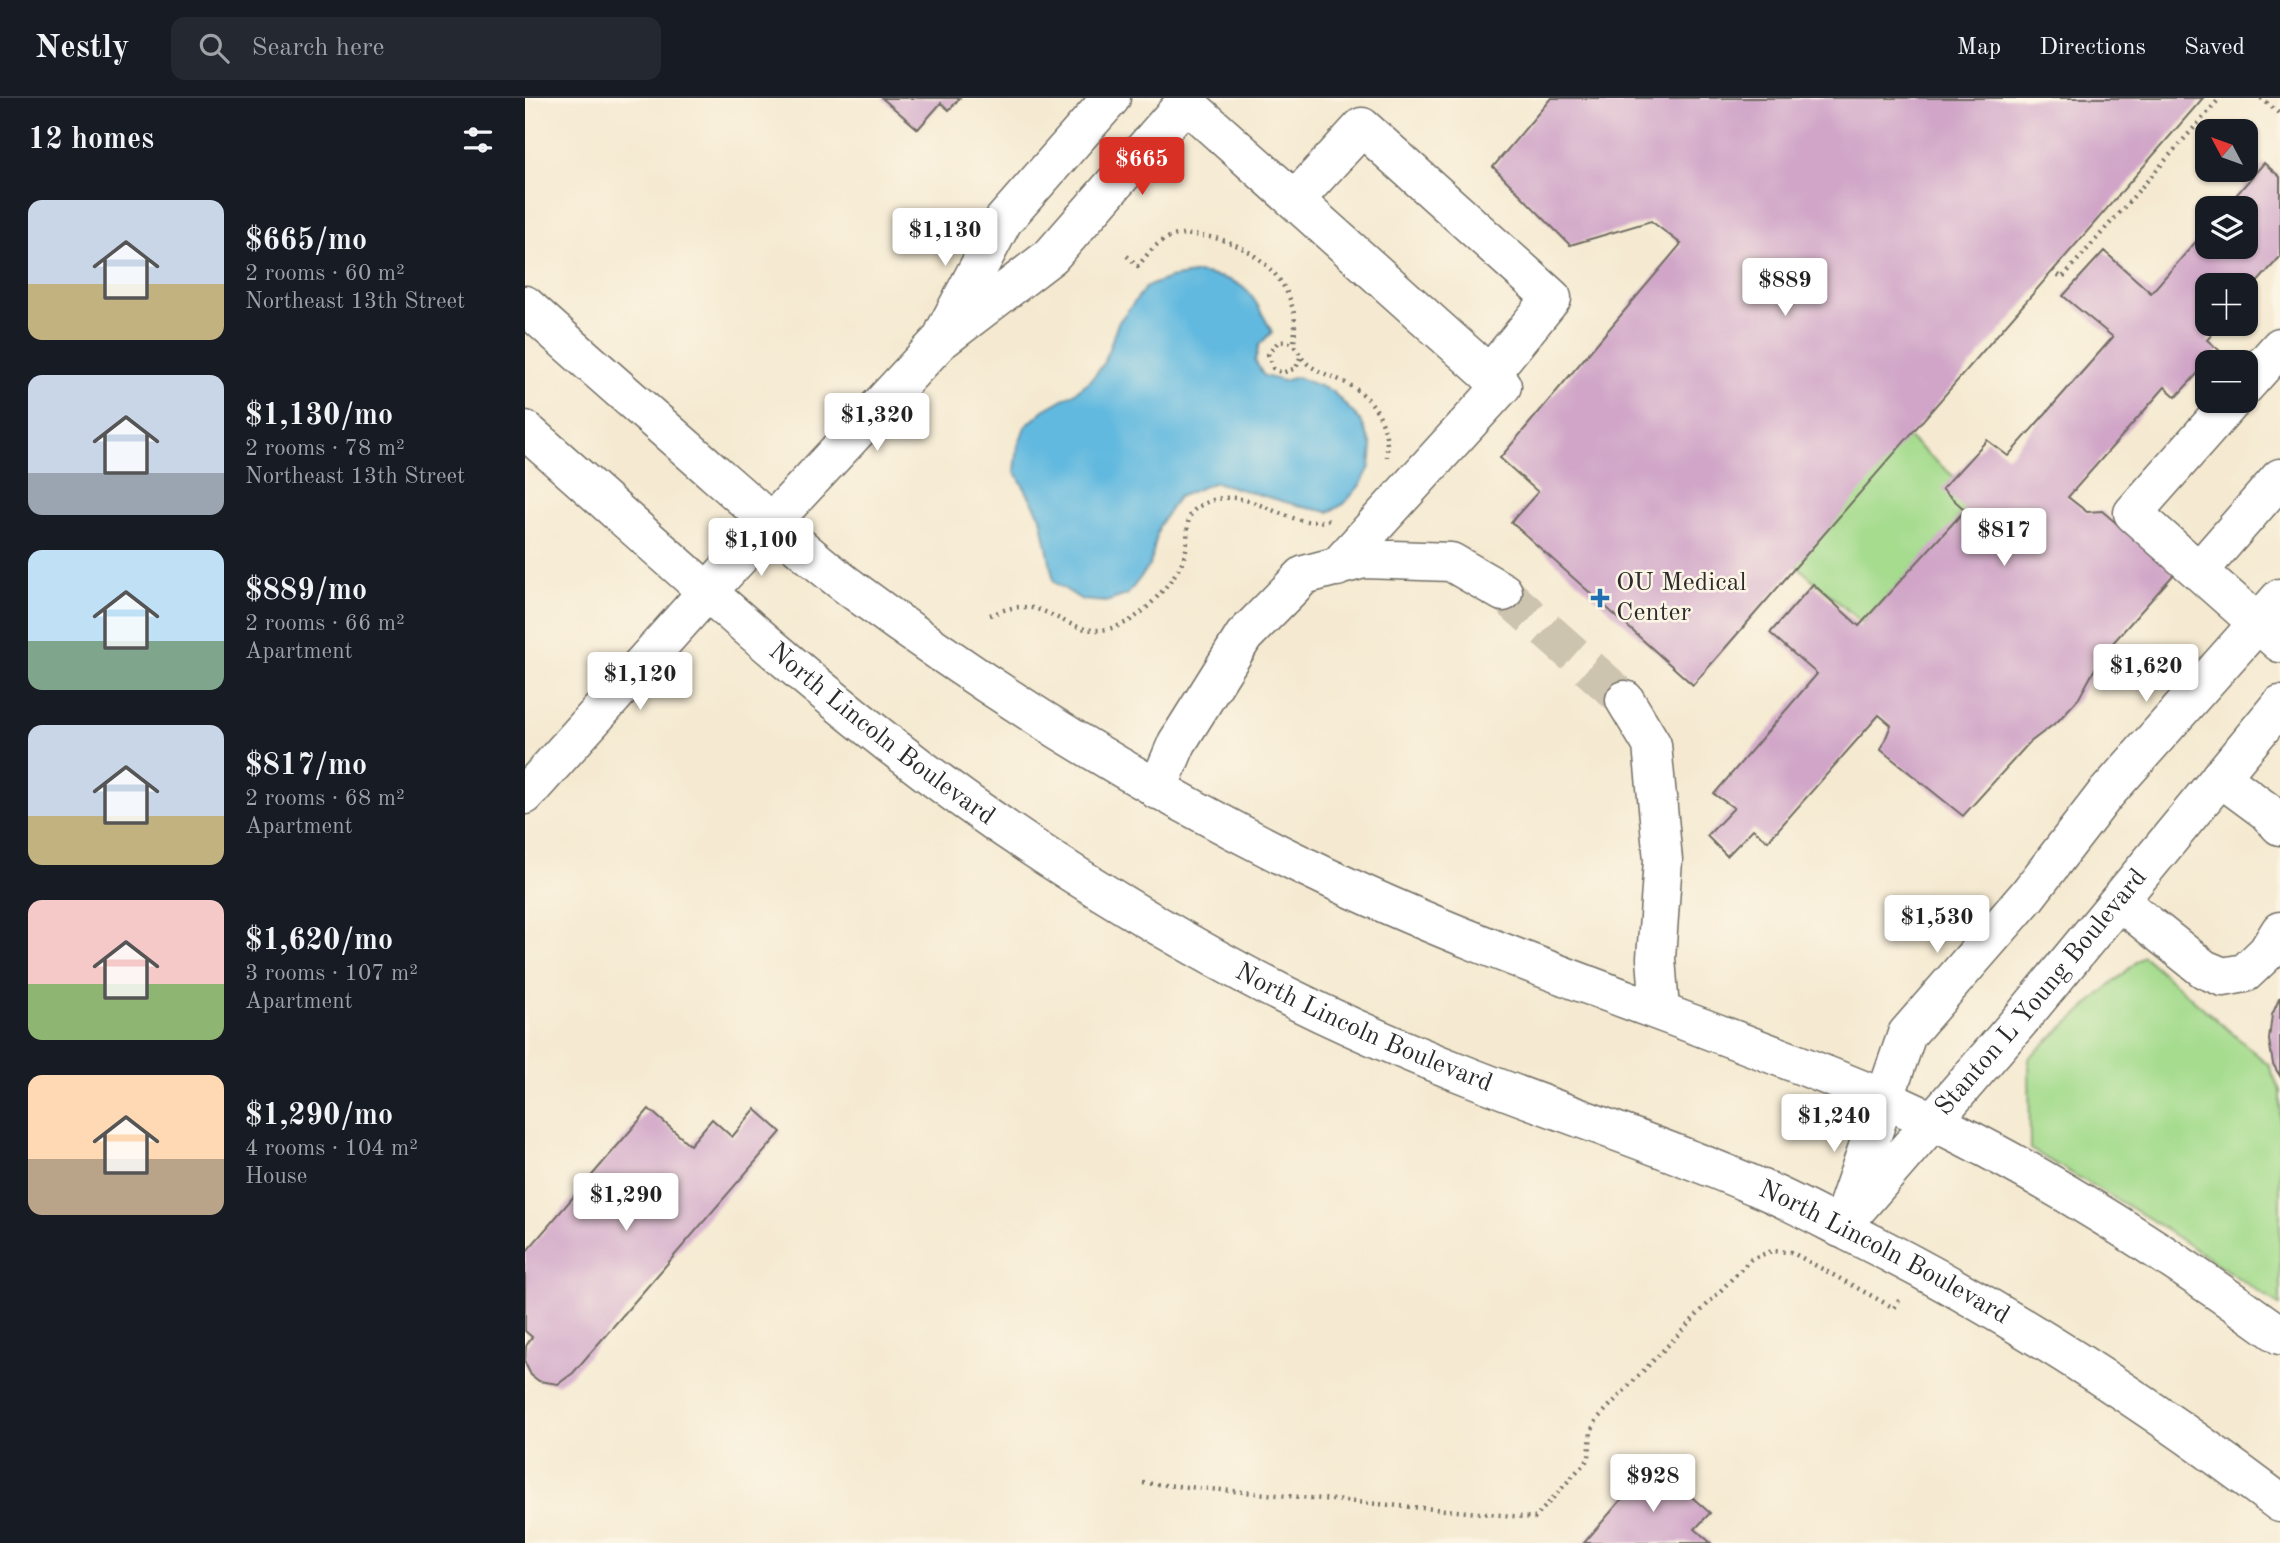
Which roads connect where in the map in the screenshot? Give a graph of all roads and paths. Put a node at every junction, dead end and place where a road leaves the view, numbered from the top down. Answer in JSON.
{"nodes":[{"id":1,"x":1111,"y":98,"type":"edge"},
{"id":2,"x":2220,"y":98,"type":"edge"},
{"id":3,"x":2262,"y":98,"type":"edge"},
{"id":4,"x":1187,"y":100,"type":"edge"},
{"id":5,"x":2280,"y":114,"type":"edge"},
{"id":6,"x":1296,"y":199,"type":"junction"},
{"id":7,"x":1127,"y":256,"type":"dead end"},
{"id":8,"x":2053,"y":270,"type":"dead end"},
{"id":9,"x":525,"y":305,"type":"edge"},
{"id":10,"x":939,"y":342,"type":"junction"},
{"id":11,"x":1294,"y":344,"type":"junction"},
{"id":12,"x":2280,"y":347,"type":"edge"},
{"id":13,"x":1300,"y":358,"type":"junction"},
{"id":14,"x":2258,"y":372,"type":"edge"},
{"id":15,"x":1489,"y":375,"type":"junction"},
{"id":16,"x":2221,"y":413,"type":"edge"},
{"id":17,"x":525,"y":430,"type":"edge"},
{"id":18,"x":1387,"y":461,"type":"dead end"},
{"id":19,"x":2280,"y":478,"type":"edge"},
{"id":20,"x":1341,"y":516,"type":"dead end"},
{"id":21,"x":772,"y":523,"type":"junction"},
{"id":22,"x":1336,"y":567,"type":"junction"},
{"id":23,"x":2199,"y":571,"type":"junction"},
{"id":24,"x":708,"y":592,"type":"junction"},
{"id":25,"x":1503,"y":592,"type":"tunnel mouth"},
{"id":26,"x":990,"y":615,"type":"dead end"},
{"id":27,"x":2273,"y":621,"type":"edge"},
{"id":28,"x":1625,"y":700,"type":"tunnel mouth"},
{"id":29,"x":2280,"y":705,"type":"edge"},
{"id":30,"x":2220,"y":777,"type":"junction"},
{"id":31,"x":1157,"y":790,"type":"junction"},
{"id":32,"x":526,"y":795,"type":"edge"},
{"id":33,"x":2280,"y":827,"type":"edge"},
{"id":34,"x":2119,"y":901,"type":"junction"},
{"id":35,"x":2280,"y":930,"type":"edge"},
{"id":36,"x":1660,"y":1010,"type":"junction"},
{"id":37,"x":1884,"y":1099,"type":"junction"},
{"id":38,"x":1931,"y":1123,"type":"junction"},
{"id":39,"x":1840,"y":1228,"type":"junction"},
{"id":40,"x":1904,"y":1291,"type":"dead end"},
{"id":41,"x":2280,"y":1335,"type":"edge"},
{"id":42,"x":1143,"y":1483,"type":"dead end"},
{"id":43,"x":2280,"y":1503,"type":"edge"}],
"edges":[{"from":1,"to":10,"type":"main road"},
{"from":2,"to":8,"type":"path"},
{"from":3,"to":5,"type":"path"},
{"from":4,"to":6,"type":"main road"},
{"from":4,"to":10,"type":"main road"},
{"from":6,"to":15,"type":"main road"},
{"from":6,"to":15,"type":"main road"},
{"from":7,"to":11,"type":"path"},
{"from":9,"to":21,"type":"main road"},
{"from":10,"to":21,"type":"main road"},
{"from":11,"to":13,"type":"path"},
{"from":11,"to":13,"type":"path"},
{"from":12,"to":14,"type":"main road"},
{"from":13,"to":18,"type":"path"},
{"from":15,"to":22,"type":"main road"},
{"from":16,"to":23,"type":"main road"},
{"from":17,"to":24,"type":"main road","name":"North Lincoln Boulevard"},
{"from":19,"to":23,"type":"main road"},
{"from":20,"to":26,"type":"path"},
{"from":21,"to":24,"type":"main road"},
{"from":21,"to":31,"type":"main road"},
{"from":22,"to":25,"type":"main road"},
{"from":22,"to":31,"type":"main road"},
{"from":23,"to":27,"type":"main road"},
{"from":24,"to":32,"type":"main road"},
{"from":24,"to":39,"type":"main road","name":"North Lincoln Boulevard"},
{"from":27,"to":37,"type":"main road"},
{"from":28,"to":36,"type":"main road"},
{"from":29,"to":30,"type":"main road","name":"Stanton L Young Boulevard"},
{"from":30,"to":33,"type":"main road"},
{"from":30,"to":34,"type":"main road","name":"Stanton L Young Boulevard"},
{"from":31,"to":36,"type":"main road"},
{"from":34,"to":35,"type":"main road"},
{"from":34,"to":38,"type":"main road","name":"Stanton L Young Boulevard"},
{"from":36,"to":37,"type":"main road"},
{"from":37,"to":38,"type":"main road"},
{"from":37,"to":39,"type":"main road"},
{"from":38,"to":39,"type":"main road","name":"Stanton L Young Boulevard"},
{"from":38,"to":41,"type":"main road"},
{"from":39,"to":43,"type":"main road","name":"North Lincoln Boulevard"},
{"from":40,"to":42,"type":"path"}]}
